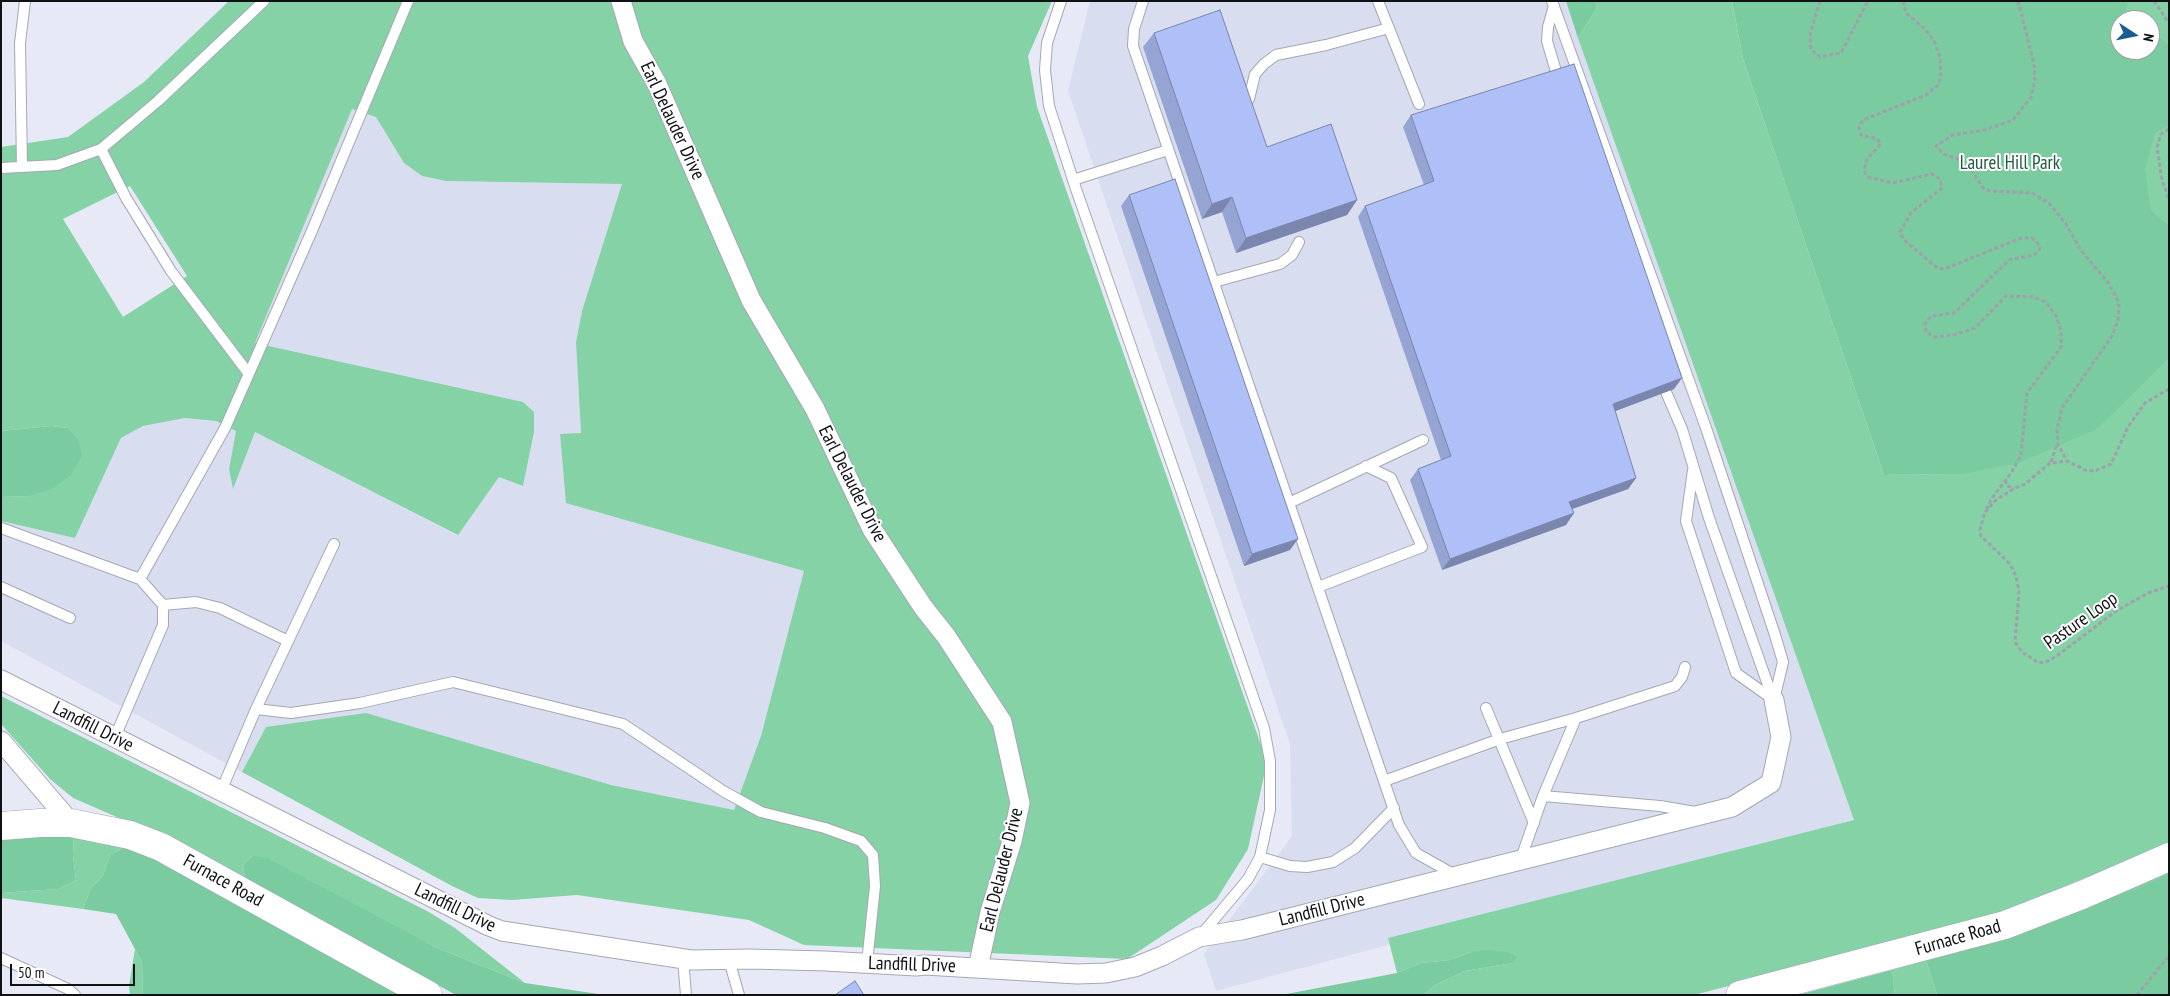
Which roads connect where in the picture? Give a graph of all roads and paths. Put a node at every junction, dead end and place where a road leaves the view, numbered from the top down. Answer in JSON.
{"nodes":[{"id":1,"x":25,"y":1,"type":"edge"},
{"id":2,"x":264,"y":1,"type":"edge"},
{"id":3,"x":408,"y":1,"type":"edge"},
{"id":4,"x":622,"y":1,"type":"edge"},
{"id":5,"x":1062,"y":1,"type":"edge"},
{"id":6,"x":1143,"y":1,"type":"edge"},
{"id":7,"x":1378,"y":1,"type":"edge"},
{"id":8,"x":1820,"y":1,"type":"edge"},
{"id":9,"x":1868,"y":1,"type":"edge"},
{"id":10,"x":1904,"y":1,"type":"edge"},
{"id":11,"x":2018,"y":1,"type":"edge"},
{"id":12,"x":2154,"y":1,"type":"edge"},
{"id":13,"x":1553,"y":4,"type":"edge"},
{"id":14,"x":2169,"y":23,"type":"edge"},
{"id":15,"x":1389,"y":28,"type":"junction"},
{"id":16,"x":1558,"y":78,"type":"edge"},
{"id":17,"x":1249,"y":99,"type":"edge"},
{"id":18,"x":1419,"y":104,"type":"dead end"},
{"id":19,"x":2169,"y":129,"type":"edge"},
{"id":20,"x":101,"y":149,"type":"junction"},
{"id":21,"x":1168,"y":150,"type":"junction"},
{"id":22,"x":22,"y":167,"type":"junction"},
{"id":23,"x":1,"y":168,"type":"edge"},
{"id":24,"x":1073,"y":180,"type":"junction"},
{"id":25,"x":2169,"y":199,"type":"edge"},
{"id":26,"x":1300,"y":242,"type":"dead end"},
{"id":27,"x":1214,"y":282,"type":"junction"},
{"id":28,"x":249,"y":374,"type":"junction"},
{"id":29,"x":2169,"y":388,"type":"edge"},
{"id":30,"x":1666,"y":392,"type":"edge"},
{"id":31,"x":1423,"y":440,"type":"dead end"},
{"id":32,"x":2058,"y":444,"type":"junction"},
{"id":33,"x":2067,"y":461,"type":"junction"},
{"id":34,"x":2050,"y":463,"type":"junction"},
{"id":35,"x":1366,"y":466,"type":"junction"},
{"id":36,"x":1694,"y":467,"type":"junction"},
{"id":37,"x":2005,"y":480,"type":"junction"},
{"id":38,"x":2015,"y":488,"type":"junction"},
{"id":39,"x":1289,"y":503,"type":"junction"},
{"id":40,"x":1985,"y":512,"type":"junction"},
{"id":41,"x":1,"y":528,"type":"edge"},
{"id":42,"x":334,"y":544,"type":"dead end"},
{"id":43,"x":140,"y":578,"type":"junction"},
{"id":44,"x":2169,"y":586,"type":"edge"},
{"id":45,"x":1,"y":587,"type":"edge"},
{"id":46,"x":1318,"y":587,"type":"junction"},
{"id":47,"x":163,"y":605,"type":"junction"},
{"id":48,"x":70,"y":618,"type":"dead end"},
{"id":49,"x":288,"y":641,"type":"junction"},
{"id":50,"x":1685,"y":667,"type":"dead end"},
{"id":51,"x":1,"y":680,"type":"edge"},
{"id":52,"x":1774,"y":700,"type":"junction"},
{"id":53,"x":1486,"y":708,"type":"dead end"},
{"id":54,"x":256,"y":709,"type":"junction"},
{"id":55,"x":1576,"y":718,"type":"junction"},
{"id":56,"x":115,"y":737,"type":"junction"},
{"id":57,"x":1500,"y":739,"type":"junction"},
{"id":58,"x":1,"y":742,"type":"edge"},
{"id":59,"x":1384,"y":781,"type":"junction"},
{"id":60,"x":221,"y":791,"type":"junction"},
{"id":61,"x":1543,"y":796,"type":"junction"},
{"id":62,"x":1394,"y":808,"type":"junction"},
{"id":63,"x":1706,"y":813,"type":"junction"},
{"id":64,"x":71,"y":823,"type":"junction"},
{"id":65,"x":1534,"y":823,"type":"junction"},
{"id":66,"x":1,"y":826,"type":"edge"},
{"id":67,"x":1260,"y":857,"type":"junction"},
{"id":68,"x":2169,"y":857,"type":"edge"},
{"id":69,"x":1520,"y":861,"type":"junction"},
{"id":70,"x":1458,"y":876,"type":"junction"},
{"id":71,"x":1199,"y":937,"type":"junction"},
{"id":72,"x":2169,"y":956,"type":"edge"},
{"id":73,"x":1,"y":958,"type":"edge"},
{"id":74,"x":683,"y":959,"type":"junction"},
{"id":75,"x":729,"y":960,"type":"junction"},
{"id":76,"x":867,"y":963,"type":"junction"},
{"id":77,"x":978,"y":968,"type":"junction"},
{"id":78,"x":75,"y":995,"type":"edge"},
{"id":79,"x":428,"y":995,"type":"edge"},
{"id":80,"x":686,"y":995,"type":"edge"},
{"id":81,"x":739,"y":995,"type":"edge"},
{"id":82,"x":1740,"y":995,"type":"edge"},
{"id":83,"x":2137,"y":995,"type":"edge"}],
"edges":[{"from":1,"to":22,"type":"lane"},
{"from":2,"to":20,"type":"lane"},
{"from":3,"to":28,"type":"lane"},
{"from":4,"to":77,"type":"street","name":"Earl Delauder Drive"},
{"from":5,"to":24,"type":"lane"},
{"from":6,"to":21,"type":"lane"},
{"from":7,"to":15,"type":"lane"},
{"from":8,"to":9,"type":"path"},
{"from":10,"to":37,"type":"path"},
{"from":11,"to":32,"type":"path"},
{"from":12,"to":14,"type":"path"},
{"from":13,"to":16,"type":"lane"},
{"from":13,"to":52,"type":"lane"},
{"from":15,"to":17,"type":"lane"},
{"from":15,"to":18,"type":"lane"},
{"from":19,"to":25,"type":"path"},
{"from":20,"to":22,"type":"lane"},
{"from":20,"to":28,"type":"lane"},
{"from":21,"to":24,"type":"lane"},
{"from":21,"to":27,"type":"lane"},
{"from":22,"to":23,"type":"lane"},
{"from":24,"to":67,"type":"lane"},
{"from":26,"to":27,"type":"lane"},
{"from":27,"to":39,"type":"lane"},
{"from":28,"to":43,"type":"lane"},
{"from":29,"to":33,"type":"path"},
{"from":30,"to":36,"type":"lane"},
{"from":31,"to":35,"type":"lane"},
{"from":32,"to":33,"type":"path"},
{"from":32,"to":34,"type":"path"},
{"from":33,"to":34,"type":"path"},
{"from":34,"to":38,"type":"path"},
{"from":35,"to":39,"type":"lane"},
{"from":35,"to":46,"type":"lane"},
{"from":36,"to":52,"type":"lane"},
{"from":36,"to":52,"type":"lane"},
{"from":37,"to":38,"type":"path"},
{"from":37,"to":40,"type":"path"},
{"from":38,"to":40,"type":"path"},
{"from":39,"to":46,"type":"lane"},
{"from":40,"to":44,"type":"path","name":"Pasture Loop"},
{"from":41,"to":43,"type":"lane"},
{"from":42,"to":49,"type":"lane"},
{"from":43,"to":47,"type":"lane"},
{"from":45,"to":48,"type":"lane"},
{"from":46,"to":59,"type":"lane"},
{"from":47,"to":49,"type":"lane"},
{"from":47,"to":56,"type":"lane"},
{"from":49,"to":54,"type":"lane"},
{"from":50,"to":55,"type":"lane"},
{"from":51,"to":56,"type":"street","name":"Landfill Drive"},
{"from":52,"to":63,"type":"street","name":"Landfill Drive"},
{"from":53,"to":57,"type":"lane"},
{"from":54,"to":60,"type":"lane"},
{"from":54,"to":76,"type":"lane"},
{"from":55,"to":57,"type":"lane"},
{"from":55,"to":61,"type":"lane"},
{"from":56,"to":60,"type":"street","name":"Landfill Drive"},
{"from":57,"to":59,"type":"lane"},
{"from":57,"to":65,"type":"lane"},
{"from":58,"to":64,"type":"street"},
{"from":59,"to":62,"type":"lane"},
{"from":60,"to":74,"type":"street","name":"Landfill Drive"},
{"from":61,"to":63,"type":"lane"},
{"from":61,"to":65,"type":"lane"},
{"from":62,"to":67,"type":"lane"},
{"from":62,"to":70,"type":"lane"},
{"from":63,"to":69,"type":"street","name":"Landfill Drive"},
{"from":64,"to":66,"type":"main road","name":"Furnace Road"},
{"from":64,"to":79,"type":"main road","name":"Furnace Road"},
{"from":65,"to":69,"type":"lane"},
{"from":67,"to":71,"type":"lane"},
{"from":68,"to":82,"type":"main road","name":"Furnace Road"},
{"from":69,"to":70,"type":"street","name":"Landfill Drive"},
{"from":70,"to":71,"type":"street","name":"Landfill Drive"},
{"from":71,"to":77,"type":"street","name":"Landfill Drive"},
{"from":72,"to":83,"type":"path"},
{"from":73,"to":78,"type":"lane"},
{"from":74,"to":75,"type":"street","name":"Landfill Drive"},
{"from":74,"to":80,"type":"lane"},
{"from":75,"to":76,"type":"street","name":"Landfill Drive"},
{"from":75,"to":81,"type":"lane"},
{"from":76,"to":77,"type":"street","name":"Landfill Drive"}]}
